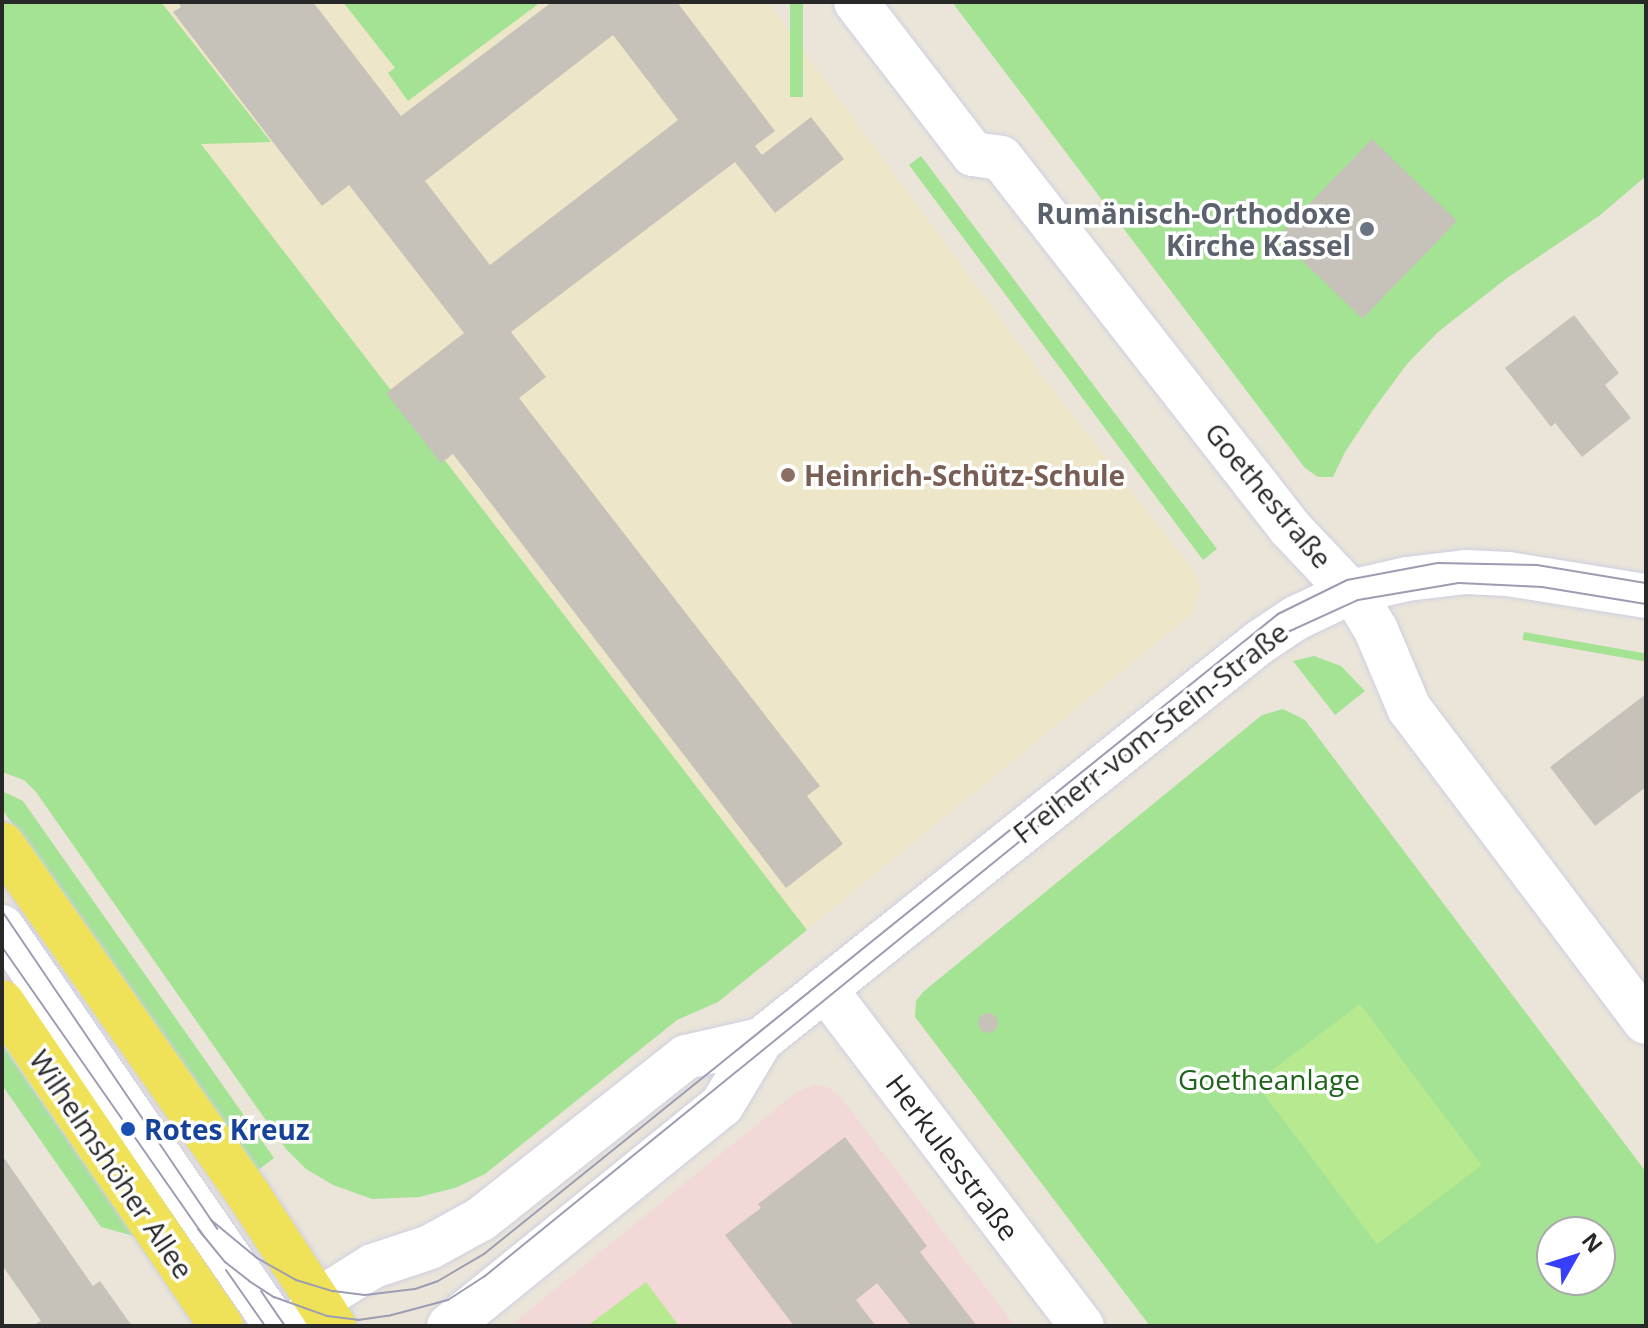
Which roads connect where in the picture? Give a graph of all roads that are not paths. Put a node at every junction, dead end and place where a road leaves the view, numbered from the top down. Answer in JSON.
{"nodes":[{"id":1,"x":856,"y":2,"type":"edge"},
{"id":2,"x":1351,"y":592,"type":"junction"},
{"id":3,"x":1646,"y":596,"type":"edge"},
{"id":4,"x":2,"y":844,"type":"edge"},
{"id":5,"x":2,"y":927,"type":"edge"},
{"id":6,"x":825,"y":989,"type":"junction"},
{"id":7,"x":2,"y":1002,"type":"edge"},
{"id":8,"x":1646,"y":1022,"type":"edge"},
{"id":9,"x":761,"y":1040,"type":"junction"},
{"id":10,"x":316,"y":1318,"type":"edge"},
{"id":11,"x":221,"y":1326,"type":"edge"},
{"id":12,"x":276,"y":1326,"type":"edge"},
{"id":13,"x":449,"y":1326,"type":"edge"},
{"id":14,"x":1082,"y":1326,"type":"edge"}],
"edges":[{"from":1,"to":2,"type":"street","name":"Goethestraße"},
{"from":2,"to":3,"type":"street","name":"Freiherr-vom-Stein-Straße"},
{"from":2,"to":6,"type":"street","name":"Freiherr-vom-Stein-Straße"},
{"from":2,"to":8,"type":"street","name":"Goethestraße"},
{"from":4,"to":10,"type":"main road"},
{"from":5,"to":12,"type":"street"},
{"from":6,"to":9,"type":"street","name":"Freiherr-vom-Stein-Straße"},
{"from":6,"to":14,"type":"street","name":"Herkulesstraße"},
{"from":7,"to":11,"type":"main road","name":"Wilhelmshöher Allee"},
{"from":9,"to":10,"type":"street","name":"Freiherr-vom-Stein-Straße"},
{"from":9,"to":13,"type":"street","name":"Freiherr-vom-Stein-Straße"}]}
